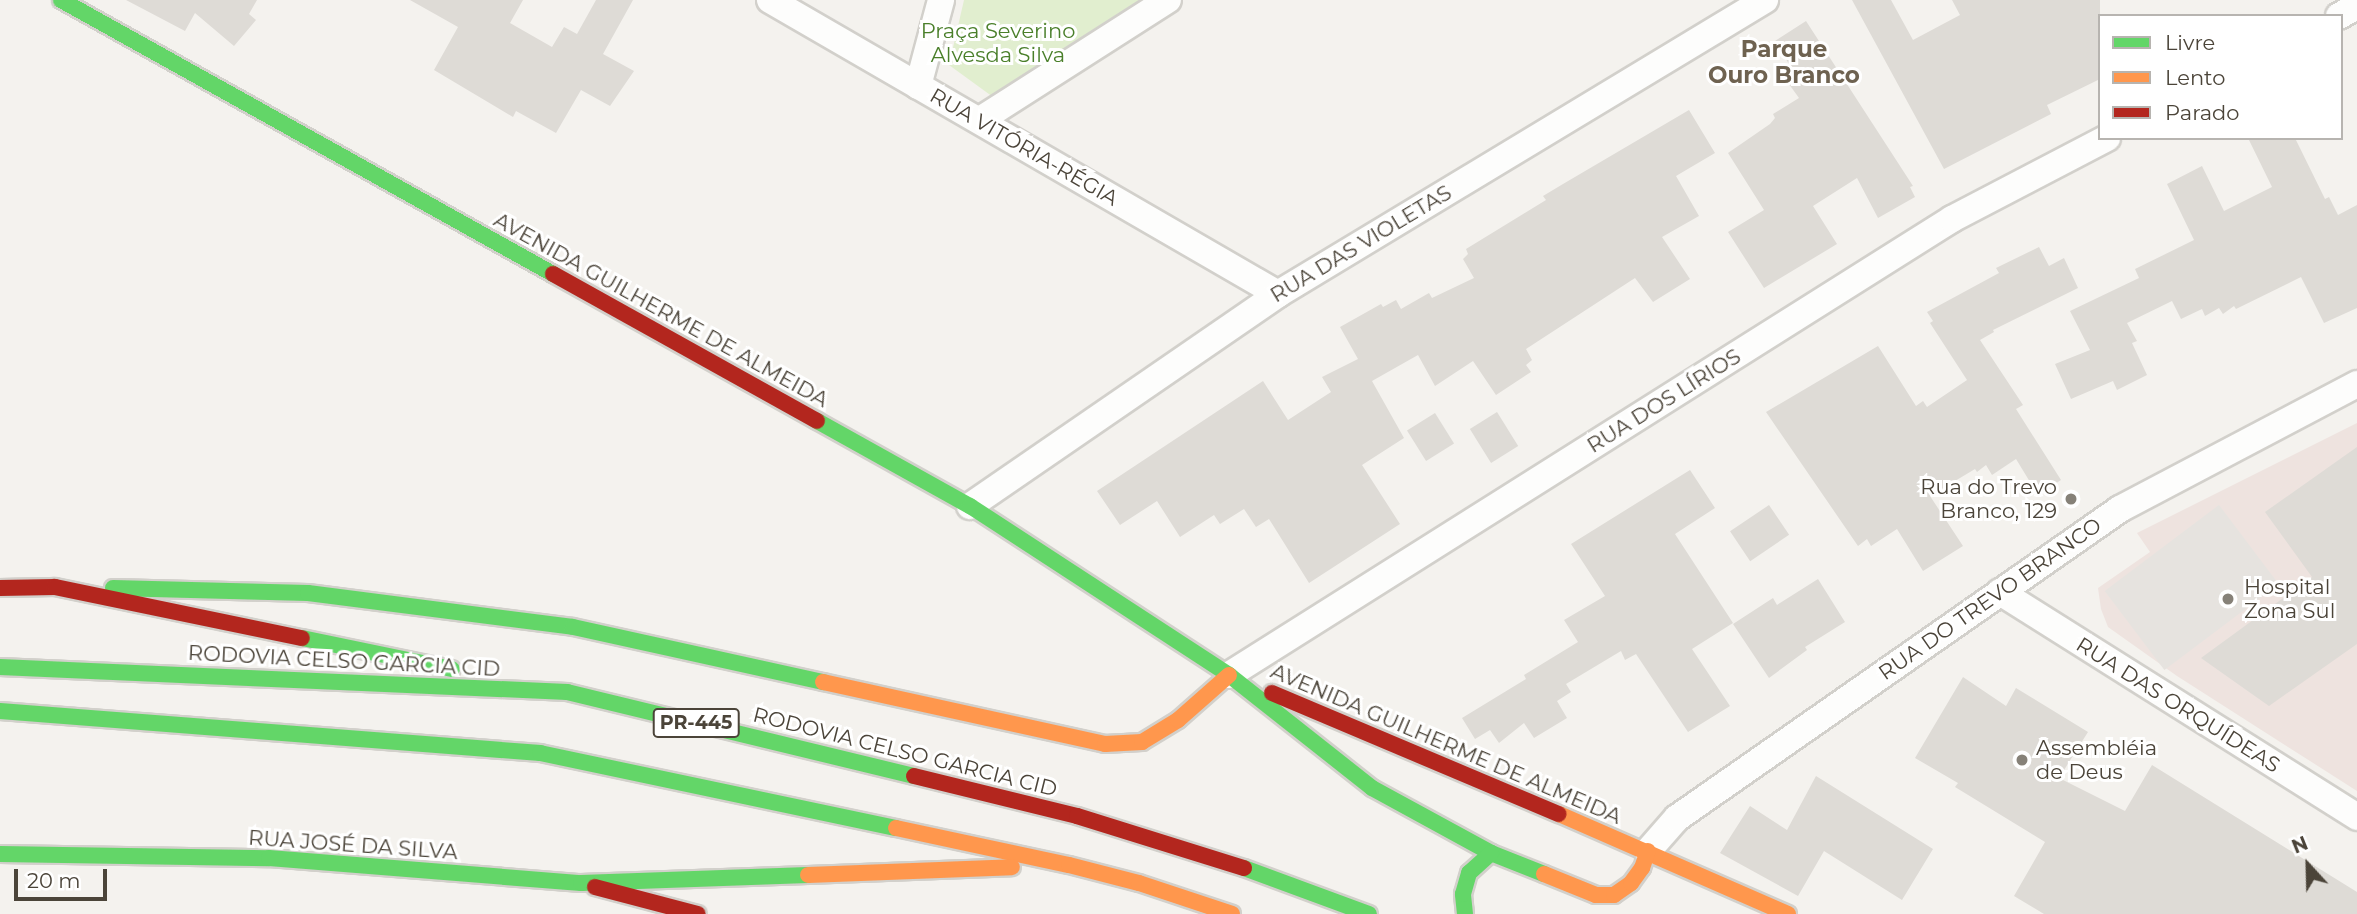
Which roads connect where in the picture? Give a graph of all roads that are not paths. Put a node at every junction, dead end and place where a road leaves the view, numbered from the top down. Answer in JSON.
{"nodes":[{"id":1,"x":61,"y":0,"type":"edge"},
{"id":2,"x":770,"y":0,"type":"edge"},
{"id":3,"x":941,"y":0,"type":"edge"},
{"id":4,"x":1168,"y":0,"type":"edge"},
{"id":5,"x":1765,"y":0,"type":"edge"},
{"id":6,"x":918,"y":86,"type":"junction"},
{"id":7,"x":980,"y":120,"type":"junction"},
{"id":8,"x":2102,"y":140,"type":"edge"},
{"id":9,"x":1278,"y":294,"type":"junction"},
{"id":10,"x":2357,"y":384,"type":"edge"},
{"id":11,"x":970,"y":506,"type":"junction"},
{"id":12,"x":55,"y":587,"type":"junction"},
{"id":13,"x":0,"y":588,"type":"edge"},
{"id":14,"x":2000,"y":592,"type":"junction"},
{"id":15,"x":0,"y":667,"type":"edge"},
{"id":16,"x":1229,"y":675,"type":"junction"},
{"id":17,"x":567,"y":692,"type":"junction"},
{"id":18,"x":0,"y":711,"type":"edge"},
{"id":19,"x":2357,"y":817,"type":"edge"},
{"id":20,"x":1648,"y":851,"type":"junction"},
{"id":21,"x":1491,"y":853,"type":"junction"},
{"id":22,"x":0,"y":854,"type":"edge"},
{"id":23,"x":1069,"y":865,"type":"junction"},
{"id":24,"x":580,"y":883,"type":"junction"},
{"id":25,"x":698,"y":914,"type":"edge"},
{"id":26,"x":1232,"y":914,"type":"edge"},
{"id":27,"x":1369,"y":914,"type":"edge"},
{"id":28,"x":1465,"y":914,"type":"edge"},
{"id":29,"x":1788,"y":914,"type":"edge"}],
"edges":[{"from":1,"to":11,"type":"main road","name":"AVENIDA GUILHERME DE ALMEIDA"},
{"from":2,"to":6,"type":"street","name":"RUA VITÓRIA-RÉGIA"},
{"from":3,"to":6,"type":"street"},
{"from":4,"to":7,"type":"street"},
{"from":5,"to":9,"type":"street","name":"RUA DAS VIOLETAS"},
{"from":6,"to":7,"type":"street","name":"RUA VITÓRIA-RÉGIA"},
{"from":7,"to":9,"type":"street","name":"RUA VITÓRIA-RÉGIA"},
{"from":8,"to":16,"type":"street","name":"RUA DOS LÍRIOS"},
{"from":9,"to":11,"type":"street","name":"RUA DAS VIOLETAS"},
{"from":10,"to":14,"type":"street","name":"RUA DO TREVO BRANCO"},
{"from":11,"to":16,"type":"main road","name":"AVENIDA GUILHERME DE ALMEIDA"},
{"from":12,"to":13,"type":"main road"},
{"from":12,"to":16,"type":"main road"},
{"from":12,"to":17,"type":"main road"},
{"from":14,"to":19,"type":"street","name":"RUA DAS ORQUÍDEAS"},
{"from":14,"to":20,"type":"street","name":"RUA DO TREVO BRANCO"},
{"from":15,"to":17,"type":"main road","name":"RODOVIA CELSO GARCIA CID","number":"PR-445"},
{"from":16,"to":20,"type":"main road","name":"AVENIDA GUILHERME DE ALMEIDA"},
{"from":16,"to":21,"type":"main road","name":"AVENIDA GUILHERME DE ALMEIDA"},
{"from":17,"to":27,"type":"main road","name":"RODOVIA CELSO GARCIA CID","number":"PR-445"},
{"from":18,"to":23,"type":"main road"},
{"from":20,"to":21,"type":"main road","name":"AVENIDA GUILHERME DE ALMEIDA"},
{"from":20,"to":29,"type":"main road","name":"AVENIDA GUILHERME DE ALMEIDA"},
{"from":21,"to":28,"type":"main road"},
{"from":22,"to":24,"type":"main road","name":"RUA JOSÉ DA SILVA"},
{"from":23,"to":24,"type":"main road"},
{"from":23,"to":26,"type":"main road"},
{"from":24,"to":25,"type":"main road","name":"RUA JOSÉ DA SILVA"}]}
